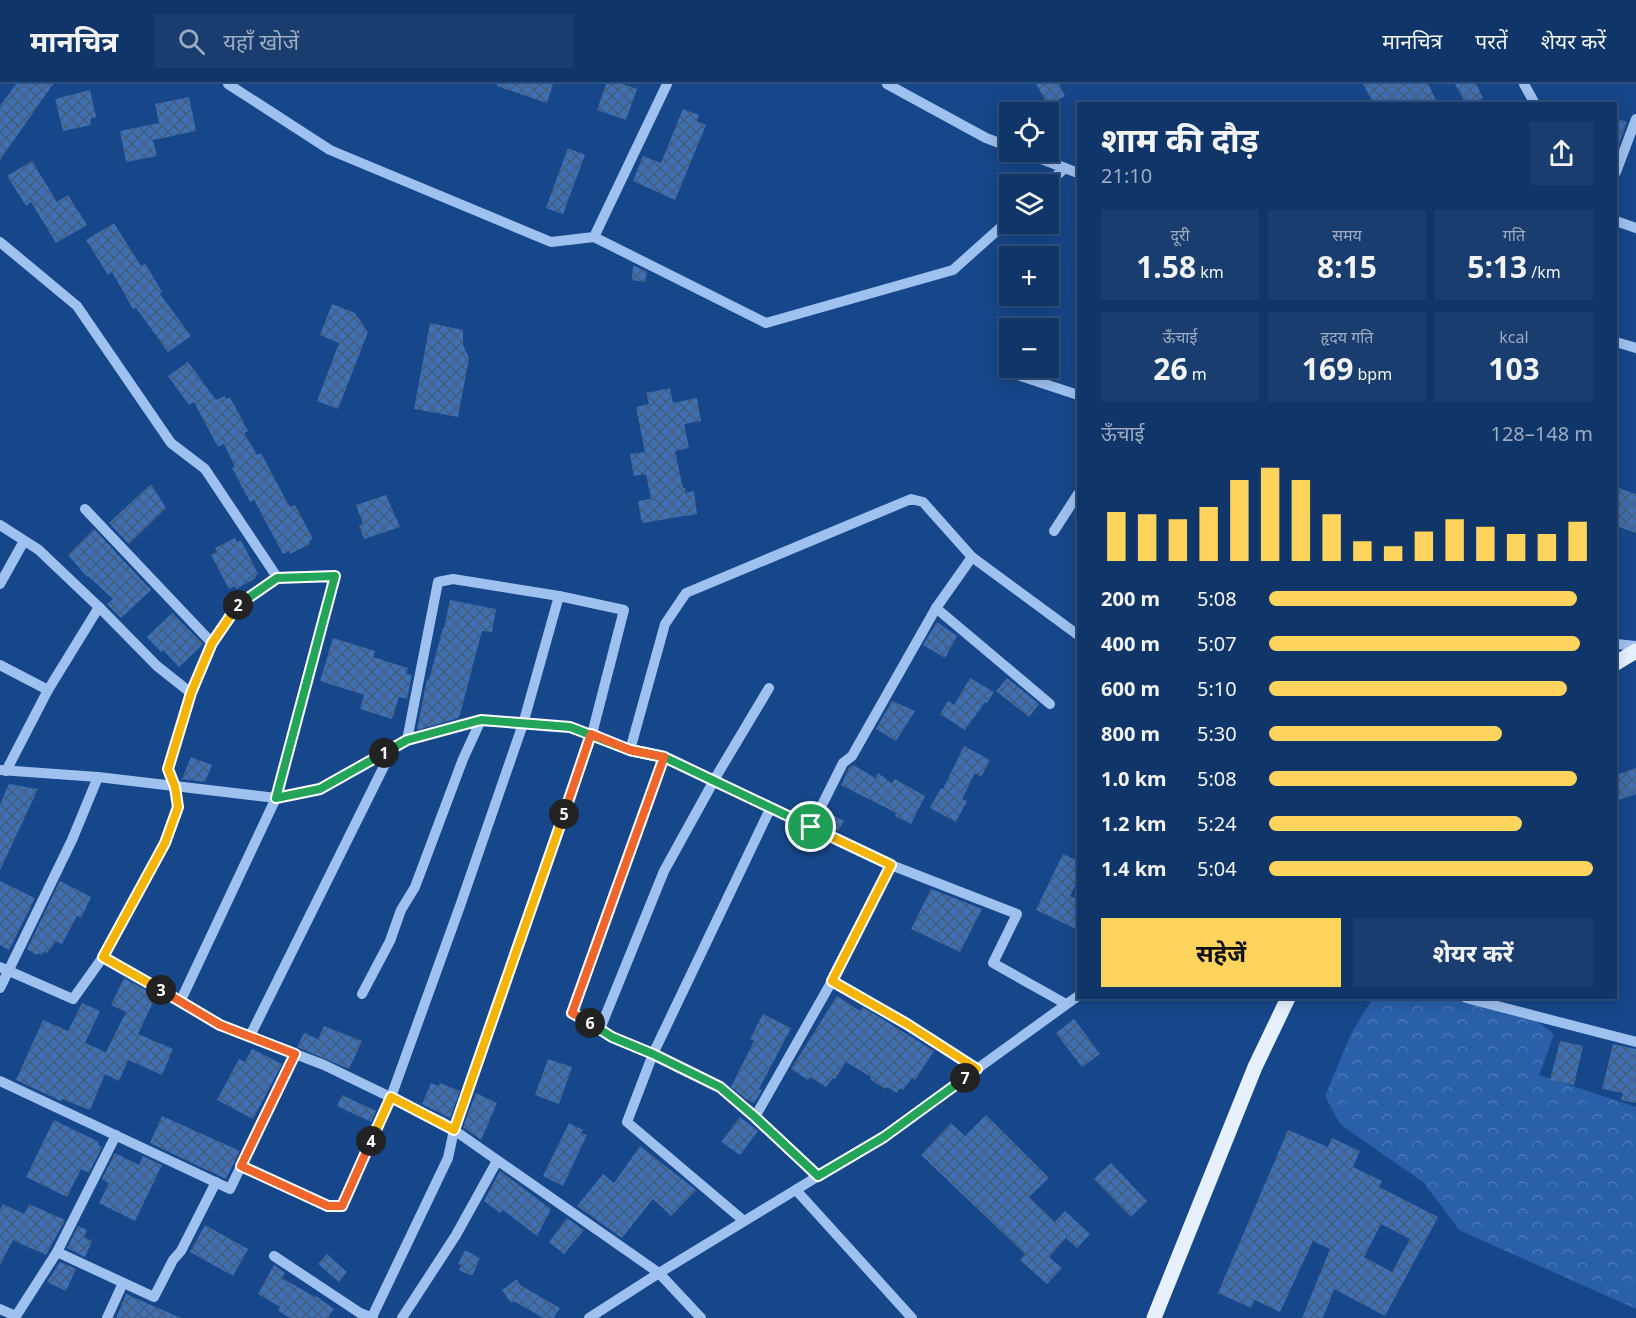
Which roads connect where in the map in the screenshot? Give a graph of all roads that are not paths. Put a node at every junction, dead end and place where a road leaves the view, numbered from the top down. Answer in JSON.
{"nodes":[{"id":1,"x":228,"y":84,"type":"edge"},
{"id":2,"x":666,"y":84,"type":"edge"},
{"id":3,"x":887,"y":84,"type":"edge"},
{"id":4,"x":1524,"y":84,"type":"edge"},
{"id":5,"x":1534,"y":102,"type":"edge"},
{"id":6,"x":1636,"y":119,"type":"edge"},
{"id":7,"x":999,"y":143,"type":"edge"},
{"id":8,"x":1049,"y":162,"type":"edge"},
{"id":9,"x":1065,"y":168,"type":"junction"},
{"id":10,"x":1617,"y":169,"type":"edge"},
{"id":11,"x":1077,"y":173,"type":"edge"},
{"id":12,"x":1058,"y":174,"type":"edge"},
{"id":13,"x":1617,"y":220,"type":"edge"},
{"id":14,"x":1636,"y":228,"type":"edge"},
{"id":15,"x":999,"y":229,"type":"edge"},
{"id":16,"x":594,"y":237,"type":"junction"},
{"id":17,"x":0,"y":242,"type":"edge"},
{"id":18,"x":1617,"y":342,"type":"edge"},
{"id":19,"x":1636,"y":348,"type":"edge"},
{"id":20,"x":1026,"y":378,"type":"edge"},
{"id":21,"x":1077,"y":395,"type":"edge"},
{"id":22,"x":1077,"y":496,"type":"edge"},
{"id":23,"x":85,"y":509,"type":"dead end"},
{"id":24,"x":0,"y":525,"type":"edge"},
{"id":25,"x":1054,"y":531,"type":"dead end"},
{"id":26,"x":24,"y":540,"type":"junction"},
{"id":27,"x":972,"y":557,"type":"junction"},
{"id":28,"x":277,"y":578,"type":"junction"},
{"id":29,"x":0,"y":584,"type":"edge"},
{"id":30,"x":559,"y":596,"type":"junction"},
{"id":31,"x":99,"y":607,"type":"junction"},
{"id":32,"x":936,"y":608,"type":"junction"},
{"id":33,"x":1077,"y":634,"type":"edge"},
{"id":34,"x":212,"y":643,"type":"junction"},
{"id":35,"x":1617,"y":644,"type":"edge"},
{"id":36,"x":1636,"y":649,"type":"edge"},
{"id":37,"x":1617,"y":662,"type":"edge"},
{"id":38,"x":0,"y":665,"type":"edge"},
{"id":39,"x":769,"y":688,"type":"dead end"},
{"id":40,"x":48,"y":690,"type":"junction"},
{"id":41,"x":191,"y":693,"type":"junction"},
{"id":42,"x":1050,"y":704,"type":"dead end"},
{"id":43,"x":481,"y":720,"type":"junction"},
{"id":44,"x":523,"y":724,"type":"junction"},
{"id":45,"x":591,"y":734,"type":"junction"},
{"id":46,"x":407,"y":740,"type":"junction"},
{"id":47,"x":393,"y":748,"type":"junction"},
{"id":48,"x":630,"y":750,"type":"junction"},
{"id":49,"x":664,"y":757,"type":"junction"},
{"id":50,"x":3,"y":771,"type":"edge"},
{"id":51,"x":98,"y":777,"type":"junction"},
{"id":52,"x":714,"y":782,"type":"junction"},
{"id":53,"x":175,"y":787,"type":"junction"},
{"id":54,"x":276,"y":798,"type":"junction"},
{"id":55,"x":770,"y":809,"type":"junction"},
{"id":56,"x":811,"y":827,"type":"junction"},
{"id":57,"x":891,"y":865,"type":"junction"},
{"id":58,"x":103,"y":957,"type":"junction"},
{"id":59,"x":5,"y":969,"type":"edge"},
{"id":60,"x":832,"y":981,"type":"junction"},
{"id":61,"x":0,"y":988,"type":"edge"},
{"id":62,"x":362,"y":994,"type":"dead end"},
{"id":63,"x":1077,"y":997,"type":"edge"},
{"id":64,"x":1288,"y":999,"type":"edge"},
{"id":65,"x":1470,"y":999,"type":"edge"},
{"id":66,"x":180,"y":1002,"type":"junction"},
{"id":67,"x":1065,"y":1004,"type":"junction"},
{"id":68,"x":600,"y":1029,"type":"junction"},
{"id":69,"x":250,"y":1036,"type":"junction"},
{"id":70,"x":1636,"y":1042,"type":"edge"},
{"id":71,"x":295,"y":1054,"type":"junction"},
{"id":72,"x":653,"y":1054,"type":"junction"},
{"id":73,"x":977,"y":1069,"type":"junction"},
{"id":74,"x":0,"y":1081,"type":"edge"},
{"id":75,"x":391,"y":1097,"type":"junction"},
{"id":76,"x":755,"y":1117,"type":"junction"},
{"id":77,"x":454,"y":1130,"type":"junction"},
{"id":78,"x":116,"y":1136,"type":"junction"},
{"id":79,"x":498,"y":1161,"type":"junction"},
{"id":80,"x":241,"y":1166,"type":"junction"},
{"id":81,"x":818,"y":1176,"type":"junction"},
{"id":82,"x":216,"y":1182,"type":"junction"},
{"id":83,"x":796,"y":1190,"type":"junction"},
{"id":84,"x":744,"y":1221,"type":"junction"},
{"id":85,"x":57,"y":1252,"type":"junction"},
{"id":86,"x":274,"y":1256,"type":"dead end"},
{"id":87,"x":658,"y":1273,"type":"junction"},
{"id":88,"x":123,"y":1283,"type":"junction"},
{"id":89,"x":0,"y":1309,"type":"edge"},
{"id":90,"x":107,"y":1318,"type":"edge"},
{"id":91,"x":373,"y":1318,"type":"edge"},
{"id":92,"x":402,"y":1318,"type":"edge"},
{"id":93,"x":589,"y":1318,"type":"edge"},
{"id":94,"x":701,"y":1318,"type":"edge"},
{"id":95,"x":912,"y":1318,"type":"edge"},
{"id":96,"x":1154,"y":1318,"type":"edge"}],
"edges":[{"from":1,"to":16,"type":"street"},
{"from":2,"to":16,"type":"street"},
{"from":3,"to":7,"type":"street"},
{"from":4,"to":5,"type":"street"},
{"from":6,"to":10,"type":"street"},
{"from":8,"to":9,"type":"street"},
{"from":9,"to":11,"type":"street"},
{"from":9,"to":12,"type":"street"},
{"from":13,"to":14,"type":"street"},
{"from":15,"to":16,"type":"street"},
{"from":17,"to":28,"type":"street"},
{"from":18,"to":19,"type":"street"},
{"from":20,"to":21,"type":"street"},
{"from":22,"to":25,"type":"street"},
{"from":23,"to":34,"type":"street"},
{"from":24,"to":26,"type":"street"},
{"from":26,"to":29,"type":"street"},
{"from":26,"to":31,"type":"street"},
{"from":27,"to":32,"type":"street"},
{"from":27,"to":33,"type":"street"},
{"from":27,"to":48,"type":"street"},
{"from":28,"to":34,"type":"street"},
{"from":28,"to":54,"type":"street"},
{"from":30,"to":44,"type":"street"},
{"from":30,"to":45,"type":"street"},
{"from":30,"to":46,"type":"street"},
{"from":31,"to":40,"type":"street"},
{"from":31,"to":41,"type":"street"},
{"from":32,"to":42,"type":"street"},
{"from":32,"to":56,"type":"street"},
{"from":34,"to":41,"type":"street"},
{"from":35,"to":36,"type":"street"},
{"from":36,"to":37,"type":"main road"},
{"from":38,"to":40,"type":"street"},
{"from":39,"to":52,"type":"street"},
{"from":40,"to":50,"type":"street"},
{"from":41,"to":53,"type":"street"},
{"from":43,"to":44,"type":"street"},
{"from":43,"to":46,"type":"street"},
{"from":43,"to":62,"type":"street"},
{"from":44,"to":45,"type":"street"},
{"from":44,"to":75,"type":"street"},
{"from":45,"to":48,"type":"street"},
{"from":45,"to":77,"type":"street"},
{"from":46,"to":47,"type":"street"},
{"from":47,"to":54,"type":"street"},
{"from":47,"to":69,"type":"street"},
{"from":48,"to":49,"type":"street"},
{"from":49,"to":52,"type":"street"},
{"from":49,"to":68,"type":"street"},
{"from":50,"to":51,"type":"street"},
{"from":51,"to":53,"type":"street"},
{"from":51,"to":59,"type":"street"},
{"from":52,"to":55,"type":"street"},
{"from":52,"to":68,"type":"street"},
{"from":53,"to":54,"type":"street"},
{"from":53,"to":58,"type":"street"},
{"from":54,"to":66,"type":"street"},
{"from":55,"to":56,"type":"street"},
{"from":55,"to":72,"type":"street"},
{"from":56,"to":57,"type":"street"},
{"from":57,"to":60,"type":"street"},
{"from":57,"to":67,"type":"street"},
{"from":58,"to":59,"type":"street"},
{"from":58,"to":66,"type":"street"},
{"from":59,"to":61,"type":"street"},
{"from":60,"to":73,"type":"street"},
{"from":60,"to":76,"type":"street"},
{"from":63,"to":67,"type":"street"},
{"from":64,"to":96,"type":"main road"},
{"from":65,"to":70,"type":"street"},
{"from":66,"to":69,"type":"street"},
{"from":67,"to":73,"type":"street"},
{"from":68,"to":72,"type":"street"},
{"from":69,"to":71,"type":"street"},
{"from":71,"to":75,"type":"street"},
{"from":71,"to":80,"type":"street"},
{"from":72,"to":76,"type":"street"},
{"from":72,"to":84,"type":"street"},
{"from":73,"to":81,"type":"street"},
{"from":74,"to":78,"type":"street"},
{"from":75,"to":77,"type":"street"},
{"from":75,"to":80,"type":"street"},
{"from":76,"to":81,"type":"street"},
{"from":77,"to":79,"type":"street"},
{"from":77,"to":91,"type":"street"},
{"from":78,"to":82,"type":"street"},
{"from":78,"to":85,"type":"street"},
{"from":79,"to":87,"type":"street"},
{"from":79,"to":92,"type":"street"},
{"from":80,"to":82,"type":"street"},
{"from":81,"to":83,"type":"street"},
{"from":82,"to":88,"type":"street"},
{"from":83,"to":84,"type":"street"},
{"from":83,"to":95,"type":"street"},
{"from":84,"to":87,"type":"street"},
{"from":85,"to":88,"type":"street"},
{"from":85,"to":89,"type":"street"},
{"from":86,"to":91,"type":"street"},
{"from":87,"to":93,"type":"street"},
{"from":87,"to":94,"type":"street"},
{"from":88,"to":90,"type":"street"}]}
